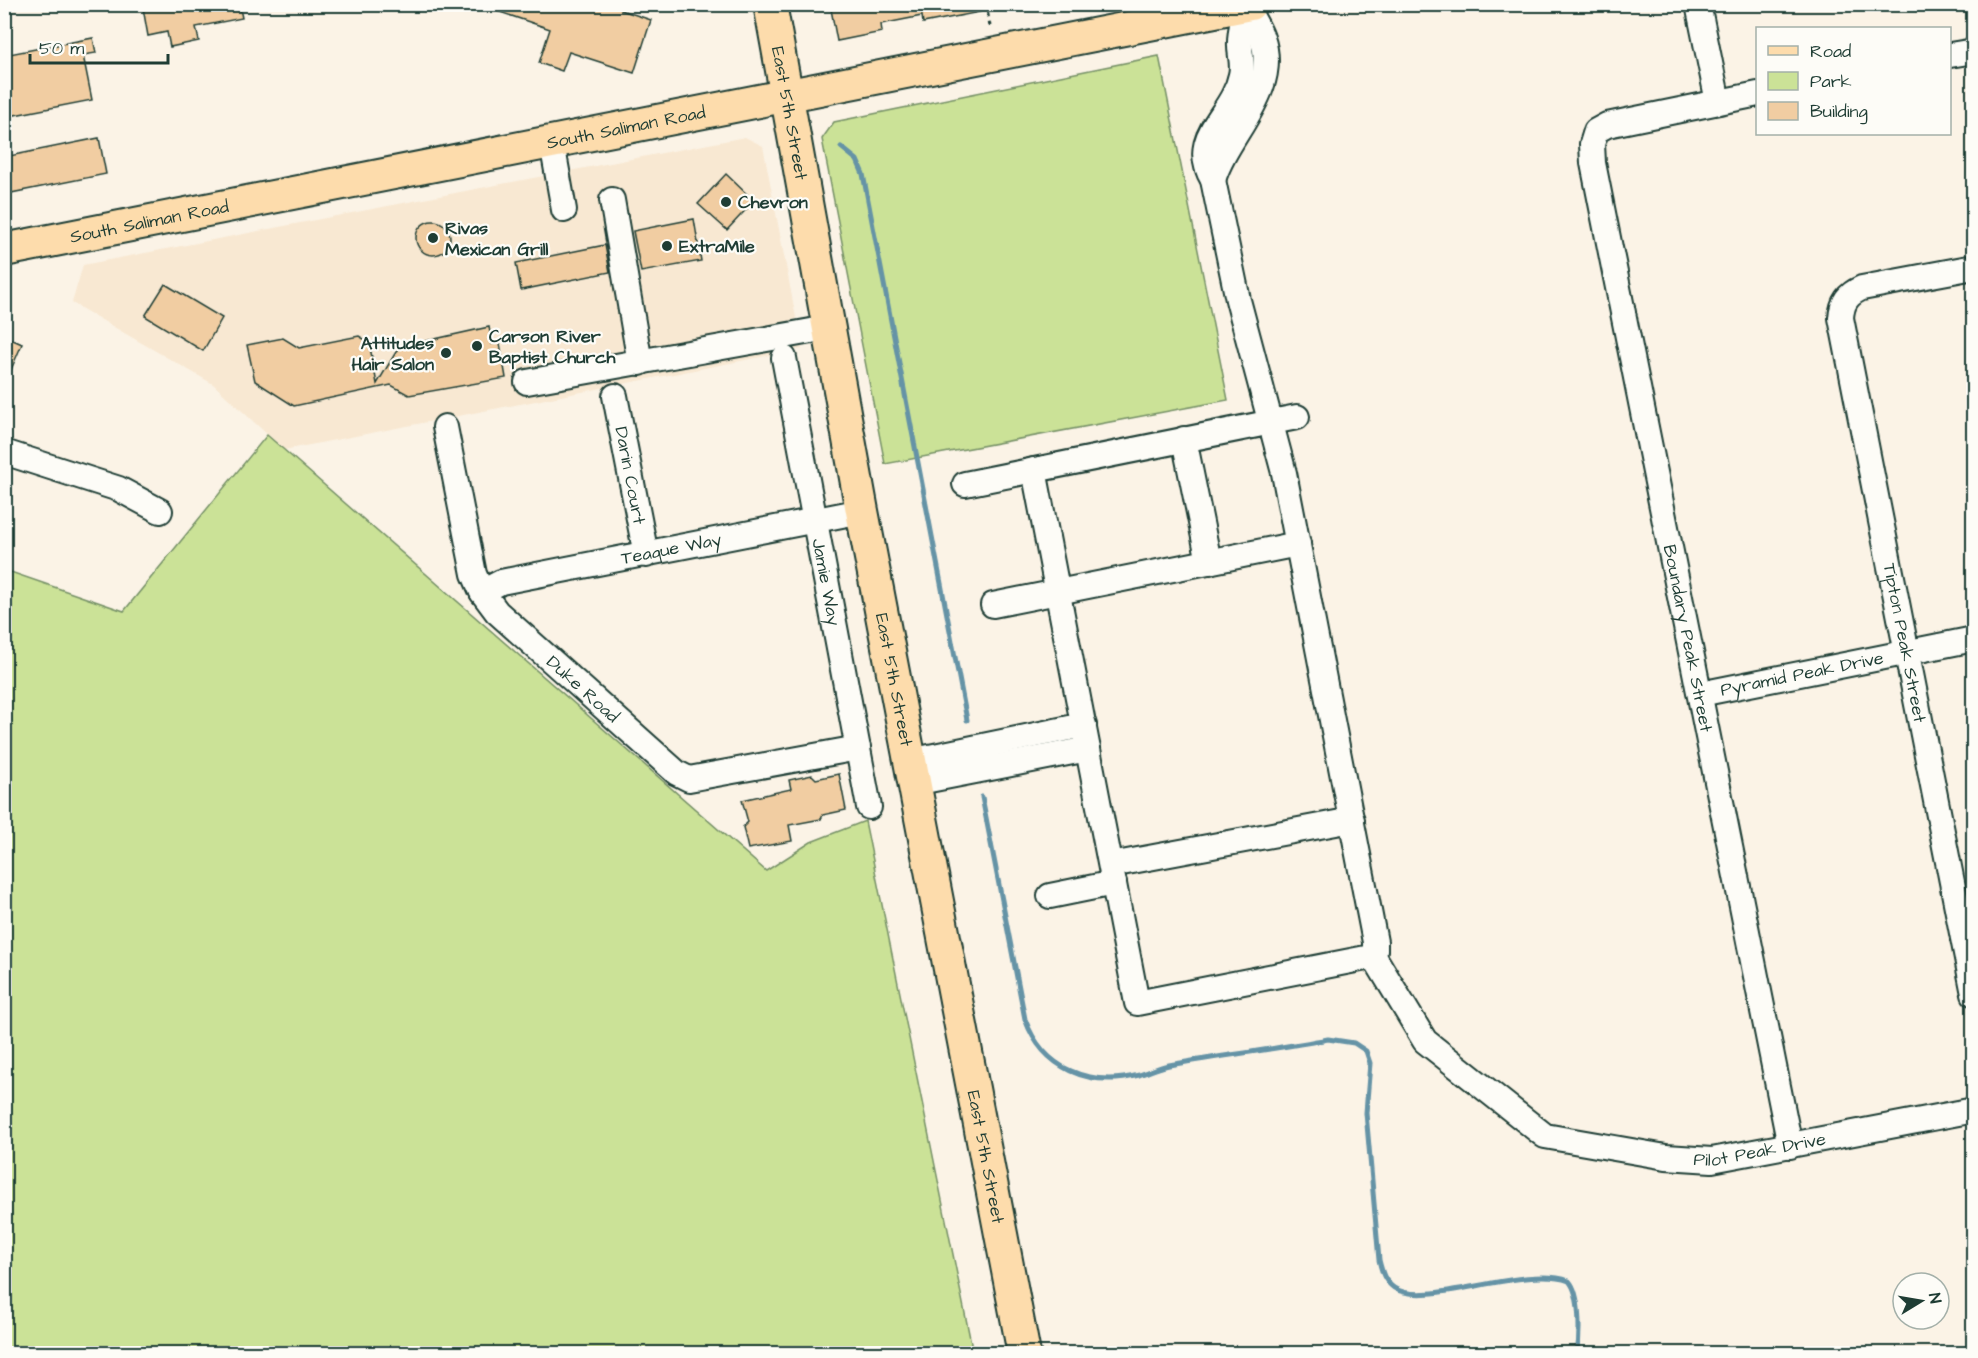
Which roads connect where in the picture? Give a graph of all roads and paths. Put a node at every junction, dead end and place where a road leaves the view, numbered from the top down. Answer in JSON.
{"nodes":[{"id":1,"x":770,"y":4,"type":"edge"},
{"id":2,"x":986,"y":4,"type":"edge"},
{"id":3,"x":1698,"y":4,"type":"edge"},
{"id":4,"x":1247,"y":5,"type":"edge"},
{"id":5,"x":990,"y":26,"type":"dead end"},
{"id":6,"x":1974,"y":51,"type":"edge"},
{"id":7,"x":1951,"y":55,"type":"edge"},
{"id":8,"x":1756,"y":94,"type":"edge"},
{"id":9,"x":785,"y":97,"type":"junction"},
{"id":10,"x":1718,"y":102,"type":"junction"},
{"id":11,"x":552,"y":143,"type":"junction"},
{"id":12,"x":612,"y":200,"type":"dead end"},
{"id":13,"x":564,"y":210,"type":"dead end"},
{"id":14,"x":4,"y":250,"type":"edge"},
{"id":15,"x":1974,"y":267,"type":"edge"},
{"id":16,"x":828,"y":328,"type":"junction"},
{"id":17,"x":784,"y":358,"type":"dead end"},
{"id":18,"x":640,"y":363,"type":"junction"},
{"id":19,"x":527,"y":382,"type":"dead end"},
{"id":20,"x":615,"y":396,"type":"dead end"},
{"id":21,"x":1297,"y":417,"type":"dead end"},
{"id":22,"x":1270,"y":422,"type":"junction"},
{"id":23,"x":445,"y":427,"type":"dead end"},
{"id":24,"x":1184,"y":440,"type":"junction"},
{"id":25,"x":4,"y":452,"type":"edge"},
{"id":26,"x":1034,"y":470,"type":"junction"},
{"id":27,"x":965,"y":484,"type":"dead end"},
{"id":28,"x":160,"y":511,"type":"dead end"},
{"id":29,"x":862,"y":511,"type":"junction"},
{"id":30,"x":815,"y":521,"type":"junction"},
{"id":31,"x":1298,"y":544,"type":"junction"},
{"id":32,"x":646,"y":555,"type":"junction"},
{"id":33,"x":1209,"y":562,"type":"junction"},
{"id":34,"x":482,"y":592,"type":"junction"},
{"id":35,"x":1058,"y":592,"type":"junction"},
{"id":36,"x":993,"y":605,"type":"dead end"},
{"id":37,"x":1974,"y":639,"type":"edge"},
{"id":38,"x":1907,"y":653,"type":"junction"},
{"id":39,"x":1700,"y":694,"type":"junction"},
{"id":40,"x":1086,"y":737,"type":"junction"},
{"id":41,"x":858,"y":748,"type":"junction"},
{"id":42,"x":912,"y":772,"type":"junction"},
{"id":43,"x":869,"y":807,"type":"dead end"},
{"id":44,"x":1352,"y":820,"type":"junction"},
{"id":45,"x":1112,"y":874,"type":"junction"},
{"id":46,"x":1050,"y":896,"type":"dead end"},
{"id":47,"x":1373,"y":955,"type":"junction"},
{"id":48,"x":1974,"y":994,"type":"edge"},
{"id":49,"x":1974,"y":1110,"type":"edge"},
{"id":50,"x":1790,"y":1146,"type":"junction"},
{"id":51,"x":1024,"y":1353,"type":"edge"}],
"edges":[{"from":1,"to":9,"type":"main road","name":"East 5th Street"},
{"from":2,"to":5,"type":"path"},
{"from":3,"to":10,"type":"street"},
{"from":4,"to":9,"type":"main road","name":"South Saliman Road"},
{"from":4,"to":22,"type":"street"},
{"from":6,"to":7,"type":"street"},
{"from":8,"to":10,"type":"street"},
{"from":9,"to":11,"type":"main road","name":"South Saliman Road"},
{"from":9,"to":16,"type":"main road","name":"East 5th Street"},
{"from":10,"to":39,"type":"street","name":"Boundary Peak Street"},
{"from":11,"to":13,"type":"street"},
{"from":11,"to":14,"type":"main road","name":"South Saliman Road"},
{"from":12,"to":18,"type":"street"},
{"from":15,"to":38,"type":"street","name":"Tipton Peak Street"},
{"from":16,"to":18,"type":"street"},
{"from":16,"to":29,"type":"main road","name":"East 5th Street"},
{"from":17,"to":30,"type":"street","name":"Jamie Way"},
{"from":18,"to":19,"type":"street"},
{"from":20,"to":32,"type":"street","name":"Darin Court"},
{"from":21,"to":22,"type":"street"},
{"from":22,"to":24,"type":"street"},
{"from":22,"to":31,"type":"street"},
{"from":23,"to":34,"type":"street","name":"Duke Road"},
{"from":24,"to":26,"type":"street"},
{"from":24,"to":33,"type":"street"},
{"from":25,"to":28,"type":"street"},
{"from":26,"to":27,"type":"street"},
{"from":26,"to":35,"type":"street"},
{"from":29,"to":30,"type":"street","name":"Teaque Way"},
{"from":29,"to":42,"type":"main road","name":"East 5th Street"},
{"from":30,"to":32,"type":"street","name":"Teaque Way"},
{"from":30,"to":41,"type":"street","name":"Jamie Way"},
{"from":31,"to":33,"type":"street"},
{"from":31,"to":44,"type":"street"},
{"from":32,"to":34,"type":"street","name":"Teaque Way"},
{"from":33,"to":35,"type":"street"},
{"from":34,"to":41,"type":"street","name":"Duke Road"},
{"from":35,"to":36,"type":"street"},
{"from":35,"to":40,"type":"street"},
{"from":37,"to":38,"type":"street","name":"Pyramid Peak Drive"},
{"from":38,"to":39,"type":"street","name":"Pyramid Peak Drive"},
{"from":38,"to":48,"type":"street","name":"Tipton Peak Street"},
{"from":39,"to":50,"type":"street","name":"Boundary Peak Street"},
{"from":40,"to":42,"type":"street"},
{"from":40,"to":45,"type":"street"},
{"from":41,"to":43,"type":"street","name":"Jamie Way"},
{"from":42,"to":51,"type":"main road","name":"East 5th Street"},
{"from":44,"to":45,"type":"street"},
{"from":44,"to":47,"type":"street"},
{"from":45,"to":46,"type":"street"},
{"from":45,"to":47,"type":"street"},
{"from":47,"to":50,"type":"street","name":"Pilot Peak Drive"},
{"from":49,"to":50,"type":"street","name":"Pilot Peak Drive"}]}
